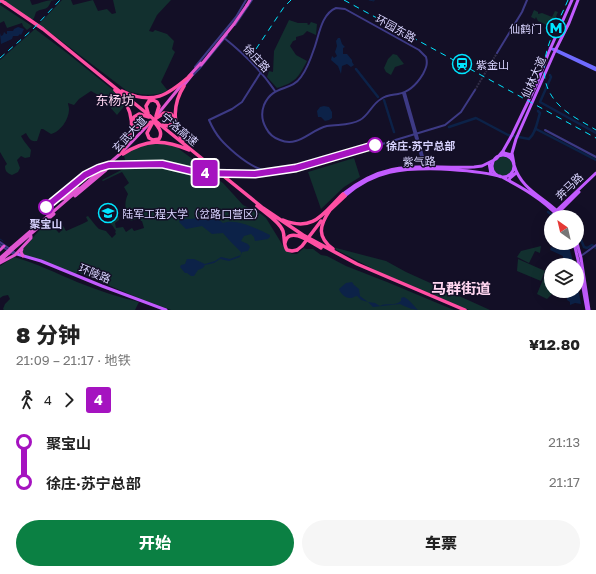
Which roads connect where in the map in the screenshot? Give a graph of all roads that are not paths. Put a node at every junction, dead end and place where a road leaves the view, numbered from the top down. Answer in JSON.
{"nodes":[{"id":1,"x":249,"y":0,"type":"edge"},
{"id":2,"x":527,"y":0,"type":"edge"},
{"id":3,"x":572,"y":0,"type":"edge"},
{"id":4,"x":578,"y":0,"type":"edge"},
{"id":5,"x":0,"y":1,"type":"edge"},
{"id":6,"x":5,"y":4,"type":"junction"},
{"id":7,"x":221,"y":36,"type":"junction"},
{"id":8,"x":224,"y":38,"type":"junction"},
{"id":9,"x":550,"y":48,"type":"junction"},
{"id":10,"x":555,"y":50,"type":"junction"},
{"id":11,"x":497,"y":53,"type":"tunnel mouth"},
{"id":12,"x":596,"y":69,"type":"edge"},
{"id":13,"x":261,"y":72,"type":"junction"},
{"id":14,"x":192,"y":75,"type":"junction"},
{"id":15,"x":105,"y":79,"type":"junction"},
{"id":16,"x":184,"y":86,"type":"junction"},
{"id":17,"x":112,"y":88,"type":"junction"},
{"id":18,"x":474,"y":90,"type":"tunnel mouth"},
{"id":19,"x":275,"y":91,"type":"junction"},
{"id":20,"x":404,"y":93,"type":"junction"},
{"id":21,"x":149,"y":117,"type":"junction"},
{"id":22,"x":155,"y":121,"type":"junction"},
{"id":23,"x":545,"y":130,"type":"dead end"},
{"id":24,"x":416,"y":134,"type":"junction"},
{"id":25,"x":175,"y":136,"type":"junction"},
{"id":26,"x":188,"y":149,"type":"junction"},
{"id":27,"x":503,"y":151,"type":"junction"},
{"id":28,"x":121,"y":154,"type":"junction"},
{"id":29,"x":512,"y":155,"type":"junction"},
{"id":30,"x":596,"y":157,"type":"edge"},
{"id":31,"x":496,"y":159,"type":"junction"},
{"id":32,"x":489,"y":163,"type":"junction"},
{"id":33,"x":514,"y":164,"type":"junction"},
{"id":34,"x":425,"y":167,"type":"junction"},
{"id":35,"x":434,"y":168,"type":"junction"},
{"id":36,"x":516,"y":173,"type":"junction"},
{"id":37,"x":491,"y":174,"type":"junction"},
{"id":38,"x":596,"y":174,"type":"edge"},
{"id":39,"x":500,"y":176,"type":"junction"},
{"id":40,"x":509,"y":180,"type":"junction"},
{"id":41,"x":85,"y":184,"type":"junction"},
{"id":42,"x":344,"y":195,"type":"junction"},
{"id":43,"x":57,"y":200,"type":"dead end"},
{"id":44,"x":332,"y":205,"type":"junction"},
{"id":45,"x":257,"y":206,"type":"junction"},
{"id":46,"x":330,"y":210,"type":"junction"},
{"id":47,"x":553,"y":210,"type":"edge"},
{"id":48,"x":554,"y":210,"type":"edge"},
{"id":49,"x":560,"y":210,"type":"edge"},
{"id":50,"x":275,"y":216,"type":"junction"},
{"id":51,"x":320,"y":221,"type":"junction"},
{"id":52,"x":38,"y":228,"type":"junction"},
{"id":53,"x":28,"y":235,"type":"junction"},
{"id":54,"x":2,"y":245,"type":"edge"},
{"id":55,"x":595,"y":246,"type":"edge"},
{"id":56,"x":321,"y":248,"type":"junction"},
{"id":57,"x":0,"y":250,"type":"edge"},
{"id":58,"x":297,"y":250,"type":"junction"},
{"id":59,"x":578,"y":250,"type":"edge"},
{"id":60,"x":16,"y":254,"type":"junction"},
{"id":61,"x":23,"y":256,"type":"junction"},
{"id":62,"x":579,"y":256,"type":"junction"},
{"id":63,"x":0,"y":260,"type":"edge"},
{"id":64,"x":356,"y":263,"type":"junction"},
{"id":65,"x":161,"y":310,"type":"edge"},
{"id":66,"x":166,"y":310,"type":"edge"},
{"id":67,"x":461,"y":310,"type":"edge"},
{"id":68,"x":466,"y":310,"type":"edge"},
{"id":69,"x":588,"y":310,"type":"edge"}],
"edges":[{"from":1,"to":7,"type":"street"},
{"from":1,"to":8,"type":"street"},
{"from":1,"to":14,"type":"highway","name":"玄武大道","bridge":true},
{"from":2,"to":11,"type":"street"},
{"from":3,"to":9,"type":"main road","name":"仙林大道"},
{"from":4,"to":10,"type":"main road","name":"仙林大道"},
{"from":5,"to":6,"type":"highway","name":"宁洛高速","bridge":true},
{"from":6,"to":15,"type":"highway","name":"宁洛高速"},
{"from":6,"to":17,"type":"highway","name":"宁洛高速"},
{"from":7,"to":8,"type":"street","name":"徐庄路"},
{"from":7,"to":14,"type":"street"},
{"from":8,"to":13,"type":"street","name":"徐庄路"},
{"from":8,"to":14,"type":"street"},
{"from":9,"to":10,"type":"main road"},
{"from":9,"to":27,"type":"main road","name":"仙林大道"},
{"from":10,"to":12,"type":"main road"},
{"from":10,"to":29,"type":"main road","name":"仙林大道"},
{"from":13,"to":19,"type":"street","name":"徐庄路"},
{"from":13,"to":24,"type":"street"},
{"from":14,"to":15,"type":"highway"},
{"from":14,"to":16,"type":"highway","name":"玄武大道"},
{"from":14,"to":22,"type":"highway","name":"玄武大道"},
{"from":15,"to":21,"type":"highway","name":"宁洛高速"},
{"from":16,"to":22,"type":"highway","name":"玄武大道"},
{"from":16,"to":25,"type":"highway"},
{"from":17,"to":21,"type":"highway","name":"宁洛高速"},
{"from":17,"to":28,"type":"highway"},
{"from":18,"to":24,"type":"street"},
{"from":19,"to":20,"type":"street"},
{"from":19,"to":20,"type":"street","name":"环园东路"},
{"from":20,"to":24,"type":"street"},
{"from":21,"to":22,"type":"highway","name":"宁洛高速","bridge":true},
{"from":21,"to":22,"type":"highway"},
{"from":21,"to":22,"type":"highway"},
{"from":22,"to":22,"type":"highway"},
{"from":22,"to":25,"type":"highway","name":"宁洛高速"},
{"from":22,"to":28,"type":"highway","name":"玄武大道"},
{"from":23,"to":30,"type":"street"},
{"from":24,"to":34,"type":"street"},
{"from":25,"to":26,"type":"highway"},
{"from":25,"to":26,"type":"highway","name":"宁洛高速"},
{"from":26,"to":28,"type":"highway"},
{"from":26,"to":45,"type":"highway","name":"宁洛高速"},
{"from":26,"to":50,"type":"highway","name":"宁洛高速"},
{"from":27,"to":29,"type":"main road"},
{"from":27,"to":31,"type":"main road","name":"仙林大道"},
{"from":28,"to":41,"type":"highway","name":"玄武大道"},
{"from":28,"to":52,"type":"highway","name":"玄武大道"},
{"from":29,"to":33,"type":"main road","name":"仙林大道"},
{"from":31,"to":32,"type":"main road","name":"紫气路"},
{"from":31,"to":33,"type":"main road"},
{"from":31,"to":39,"type":"main road"},
{"from":32,"to":35,"type":"main road","name":"紫气路"},
{"from":32,"to":37,"type":"main road"},
{"from":33,"to":36,"type":"main road","name":"仙林大道"},
{"from":33,"to":39,"type":"main road"},
{"from":34,"to":35,"type":"main road","name":"紫气路"},
{"from":34,"to":42,"type":"main road","name":"紫气路"},
{"from":35,"to":37,"type":"main road","name":"紫气路"},
{"from":36,"to":40,"type":"main road"},
{"from":36,"to":48,"type":"main road","name":"仙林大道"},
{"from":37,"to":39,"type":"main road","name":"紫气路"},
{"from":38,"to":49,"type":"main road","name":"奔马路"},
{"from":39,"to":40,"type":"main road","name":"仙林大道"},
{"from":40,"to":47,"type":"main road","name":"仙林大道"},
{"from":41,"to":43,"type":"highway"},
{"from":41,"to":53,"type":"highway","name":"玄武大道"},
{"from":42,"to":44,"type":"highway"},
{"from":42,"to":46,"type":"highway"},
{"from":44,"to":50,"type":"highway"},
{"from":44,"to":51,"type":"highway"},
{"from":45,"to":56,"type":"highway","name":"宁洛高速"},
{"from":45,"to":58,"type":"highway"},
{"from":46,"to":51,"type":"highway"},
{"from":46,"to":64,"type":"highway"},
{"from":50,"to":64,"type":"highway","name":"宁洛高速"},
{"from":51,"to":58,"type":"highway","bridge":true},
{"from":52,"to":53,"type":"highway","name":"玄武大道"},
{"from":52,"to":61,"type":"highway"},
{"from":53,"to":60,"type":"highway"},
{"from":53,"to":63,"type":"highway","name":"玄武大道","bridge":true},
{"from":54,"to":57,"type":"highway"},
{"from":54,"to":60,"type":"street"},
{"from":55,"to":62,"type":"street"},
{"from":56,"to":58,"type":"highway"},
{"from":56,"to":67,"type":"highway","name":"宁洛高速"},
{"from":59,"to":62,"type":"main road"},
{"from":60,"to":61,"type":"main road","name":"环陵路"},
{"from":60,"to":63,"type":"highway"},
{"from":60,"to":65,"type":"main road","name":"环陵路"},
{"from":61,"to":66,"type":"main road","name":"环陵路"},
{"from":62,"to":69,"type":"main road"},
{"from":64,"to":68,"type":"highway","name":"宁洛高速"}]}
